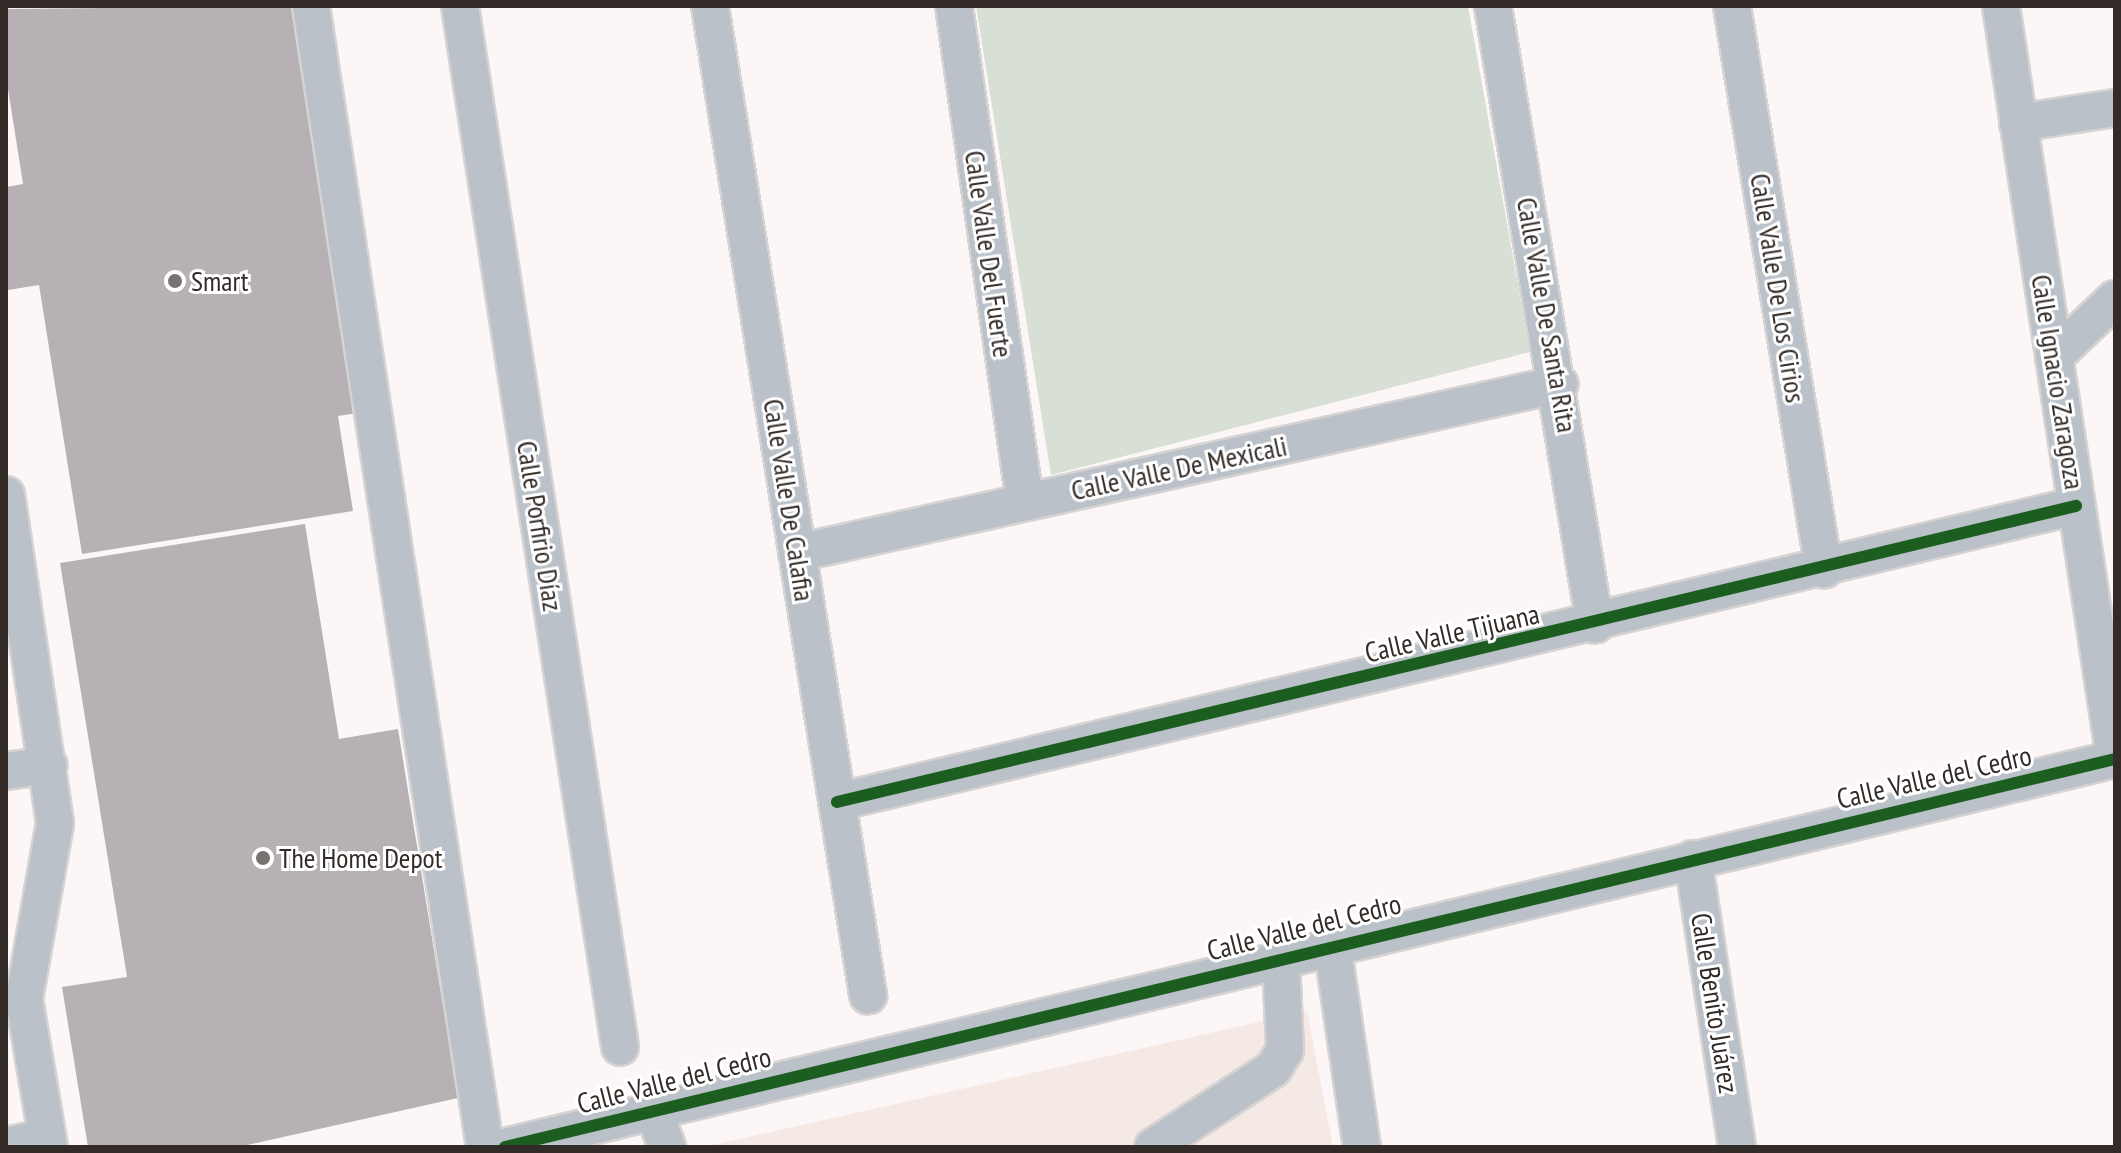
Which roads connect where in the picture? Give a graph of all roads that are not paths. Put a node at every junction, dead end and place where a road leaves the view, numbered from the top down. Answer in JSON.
{"nodes":[{"id":1,"x":311,"y":6,"type":"edge"},
{"id":2,"x":460,"y":6,"type":"edge"},
{"id":3,"x":710,"y":6,"type":"edge"},
{"id":4,"x":954,"y":6,"type":"edge"},
{"id":5,"x":1493,"y":6,"type":"edge"},
{"id":6,"x":1732,"y":6,"type":"edge"},
{"id":7,"x":2001,"y":6,"type":"edge"},
{"id":8,"x":2115,"y":108,"type":"edge"},
{"id":9,"x":2018,"y":123,"type":"junction"},
{"id":10,"x":2115,"y":299,"type":"edge"},
{"id":11,"x":2054,"y":357,"type":"junction"},
{"id":12,"x":1560,"y":384,"type":"junction"},
{"id":13,"x":6,"y":495,"type":"edge"},
{"id":14,"x":1025,"y":502,"type":"junction"},
{"id":15,"x":2076,"y":506,"type":"junction"},
{"id":16,"x":797,"y":553,"type":"junction"},
{"id":17,"x":1824,"y":570,"type":"junction"},
{"id":18,"x":1595,"y":625,"type":"junction"},
{"id":19,"x":2115,"y":759,"type":"edge"},
{"id":20,"x":49,"y":765,"type":"junction"},
{"id":21,"x":6,"y":771,"type":"edge"},
{"id":22,"x":837,"y":802,"type":"junction"},
{"id":23,"x":1693,"y":859,"type":"junction"},
{"id":24,"x":1332,"y":944,"type":"junction"},
{"id":25,"x":1281,"y":957,"type":"junction"},
{"id":26,"x":18,"y":966,"type":"edge"},
{"id":27,"x":868,"y":995,"type":"dead end"},
{"id":28,"x":18,"y":1046,"type":"edge"},
{"id":29,"x":620,"y":1047,"type":"dead end"},
{"id":30,"x":653,"y":1110,"type":"junction"},
{"id":31,"x":48,"y":1142,"type":"edge"},
{"id":32,"x":6,"y":1146,"type":"edge"},
{"id":33,"x":485,"y":1147,"type":"edge"},
{"id":34,"x":505,"y":1147,"type":"edge"},
{"id":35,"x":667,"y":1147,"type":"edge"},
{"id":36,"x":1153,"y":1147,"type":"edge"},
{"id":37,"x":1362,"y":1147,"type":"edge"},
{"id":38,"x":1737,"y":1147,"type":"edge"}],
"edges":[{"from":1,"to":33,"type":"street"},
{"from":2,"to":29,"type":"street","name":"Calle Porfirio Díaz"},
{"from":3,"to":16,"type":"street","name":"Calle Valle De Calafia"},
{"from":4,"to":14,"type":"street","name":"Calle Valle Del Fuerte"},
{"from":5,"to":12,"type":"street","name":"Calle Valle De Santa Rita"},
{"from":6,"to":17,"type":"street","name":"Calle Valle De Los Cirios"},
{"from":7,"to":9,"type":"street","name":"Calle Ignacio Zaragoza"},
{"from":8,"to":9,"type":"street"},
{"from":9,"to":11,"type":"street","name":"Calle Ignacio Zaragoza"},
{"from":10,"to":11,"type":"street"},
{"from":11,"to":15,"type":"street","name":"Calle Ignacio Zaragoza"},
{"from":12,"to":14,"type":"street","name":"Calle Valle De Mexicali"},
{"from":12,"to":18,"type":"street","name":"Calle Valle De Santa Rita"},
{"from":13,"to":20,"type":"street"},
{"from":14,"to":16,"type":"street","name":"Calle Valle De Mexicali"},
{"from":15,"to":17,"type":"street","name":"Calle Valle Tijuana"},
{"from":15,"to":19,"type":"street","name":"Calle Ignacio Zaragoza"},
{"from":16,"to":22,"type":"street","name":"Calle Valle De Calafia"},
{"from":17,"to":18,"type":"street","name":"Calle Valle Tijuana"},
{"from":18,"to":22,"type":"street","name":"Calle Valle Tijuana"},
{"from":19,"to":23,"type":"street","name":"Calle Valle del Cedro"},
{"from":20,"to":21,"type":"street"},
{"from":20,"to":26,"type":"street"},
{"from":22,"to":27,"type":"street","name":"Calle Valle De Calafia"},
{"from":23,"to":24,"type":"street","name":"Calle Valle del Cedro"},
{"from":23,"to":38,"type":"street","name":"Calle Benito Juárez"},
{"from":24,"to":25,"type":"street","name":"Calle Valle del Cedro"},
{"from":24,"to":37,"type":"street"},
{"from":25,"to":30,"type":"street","name":"Calle Valle del Cedro"},
{"from":25,"to":36,"type":"street"},
{"from":26,"to":28,"type":"street"},
{"from":28,"to":31,"type":"street"},
{"from":30,"to":34,"type":"street","name":"Calle Valle del Cedro"},
{"from":30,"to":35,"type":"street"},
{"from":31,"to":32,"type":"street"}]}
